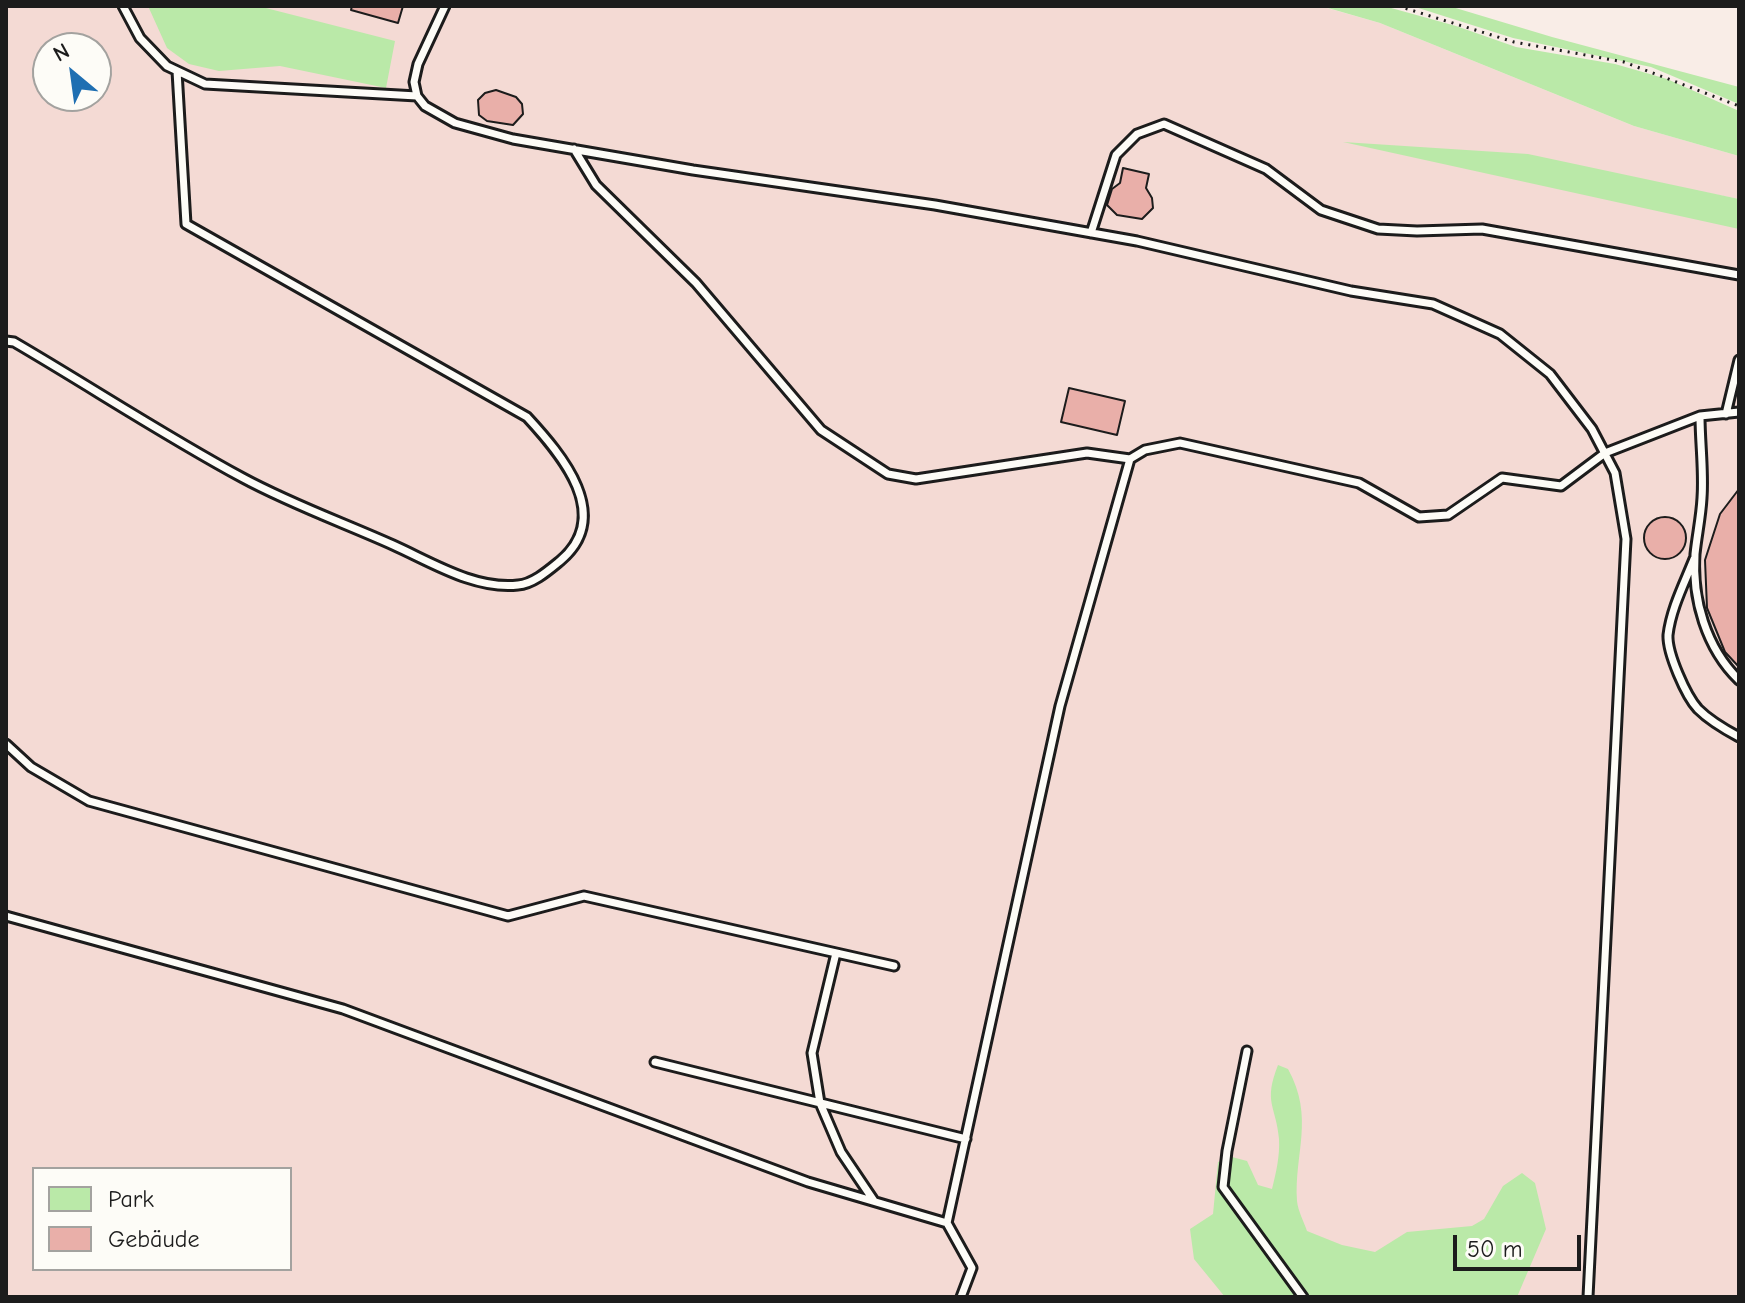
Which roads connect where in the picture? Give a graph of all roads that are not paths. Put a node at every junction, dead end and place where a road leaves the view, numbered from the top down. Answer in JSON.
{"nodes":[{"id":1,"x":123,"y":6,"type":"edge"},
{"id":2,"x":445,"y":6,"type":"edge"},
{"id":3,"x":177,"y":71,"type":"junction"},
{"id":4,"x":417,"y":96,"type":"junction"},
{"id":5,"x":574,"y":149,"type":"junction"},
{"id":6,"x":1091,"y":233,"type":"junction"},
{"id":7,"x":1739,"y":275,"type":"edge"},
{"id":8,"x":6,"y":341,"type":"edge"},
{"id":9,"x":1739,"y":360,"type":"edge"},
{"id":10,"x":1739,"y":412,"type":"edge"},
{"id":11,"x":1726,"y":414,"type":"junction"},
{"id":12,"x":1700,"y":416,"type":"junction"},
{"id":13,"x":1605,"y":453,"type":"junction"},
{"id":14,"x":1130,"y":459,"type":"junction"},
{"id":15,"x":1695,"y":557,"type":"junction"},
{"id":16,"x":1739,"y":680,"type":"edge"},
{"id":17,"x":1739,"y":737,"type":"edge"},
{"id":18,"x":6,"y":744,"type":"edge"},
{"id":19,"x":6,"y":916,"type":"edge"},
{"id":20,"x":836,"y":953,"type":"junction"},
{"id":21,"x":894,"y":966,"type":"dead end"},
{"id":22,"x":1247,"y":1051,"type":"dead end"},
{"id":23,"x":655,"y":1062,"type":"dead end"},
{"id":24,"x":820,"y":1103,"type":"junction"},
{"id":25,"x":966,"y":1139,"type":"junction"},
{"id":26,"x":874,"y":1201,"type":"junction"},
{"id":27,"x":947,"y":1223,"type":"junction"},
{"id":28,"x":961,"y":1297,"type":"edge"},
{"id":29,"x":1303,"y":1297,"type":"edge"},
{"id":30,"x":1588,"y":1297,"type":"edge"}],
"edges":[{"from":1,"to":3,"type":"lane"},
{"from":2,"to":4,"type":"lane"},
{"from":3,"to":4,"type":"lane"},
{"from":3,"to":8,"type":"lane"},
{"from":4,"to":5,"type":"lane"},
{"from":5,"to":6,"type":"lane"},
{"from":5,"to":14,"type":"lane"},
{"from":6,"to":7,"type":"lane"},
{"from":6,"to":13,"type":"lane"},
{"from":9,"to":11,"type":"lane"},
{"from":10,"to":11,"type":"lane"},
{"from":11,"to":12,"type":"lane"},
{"from":12,"to":13,"type":"lane"},
{"from":12,"to":15,"type":"lane"},
{"from":13,"to":14,"type":"lane"},
{"from":13,"to":30,"type":"lane"},
{"from":14,"to":25,"type":"lane"},
{"from":15,"to":16,"type":"lane"},
{"from":15,"to":17,"type":"lane"},
{"from":18,"to":20,"type":"lane"},
{"from":19,"to":26,"type":"lane"},
{"from":20,"to":21,"type":"lane"},
{"from":20,"to":24,"type":"lane"},
{"from":22,"to":29,"type":"lane"},
{"from":23,"to":24,"type":"lane"},
{"from":24,"to":25,"type":"lane"},
{"from":24,"to":26,"type":"lane"},
{"from":25,"to":27,"type":"lane"},
{"from":26,"to":27,"type":"lane"},
{"from":27,"to":28,"type":"lane"}]}
